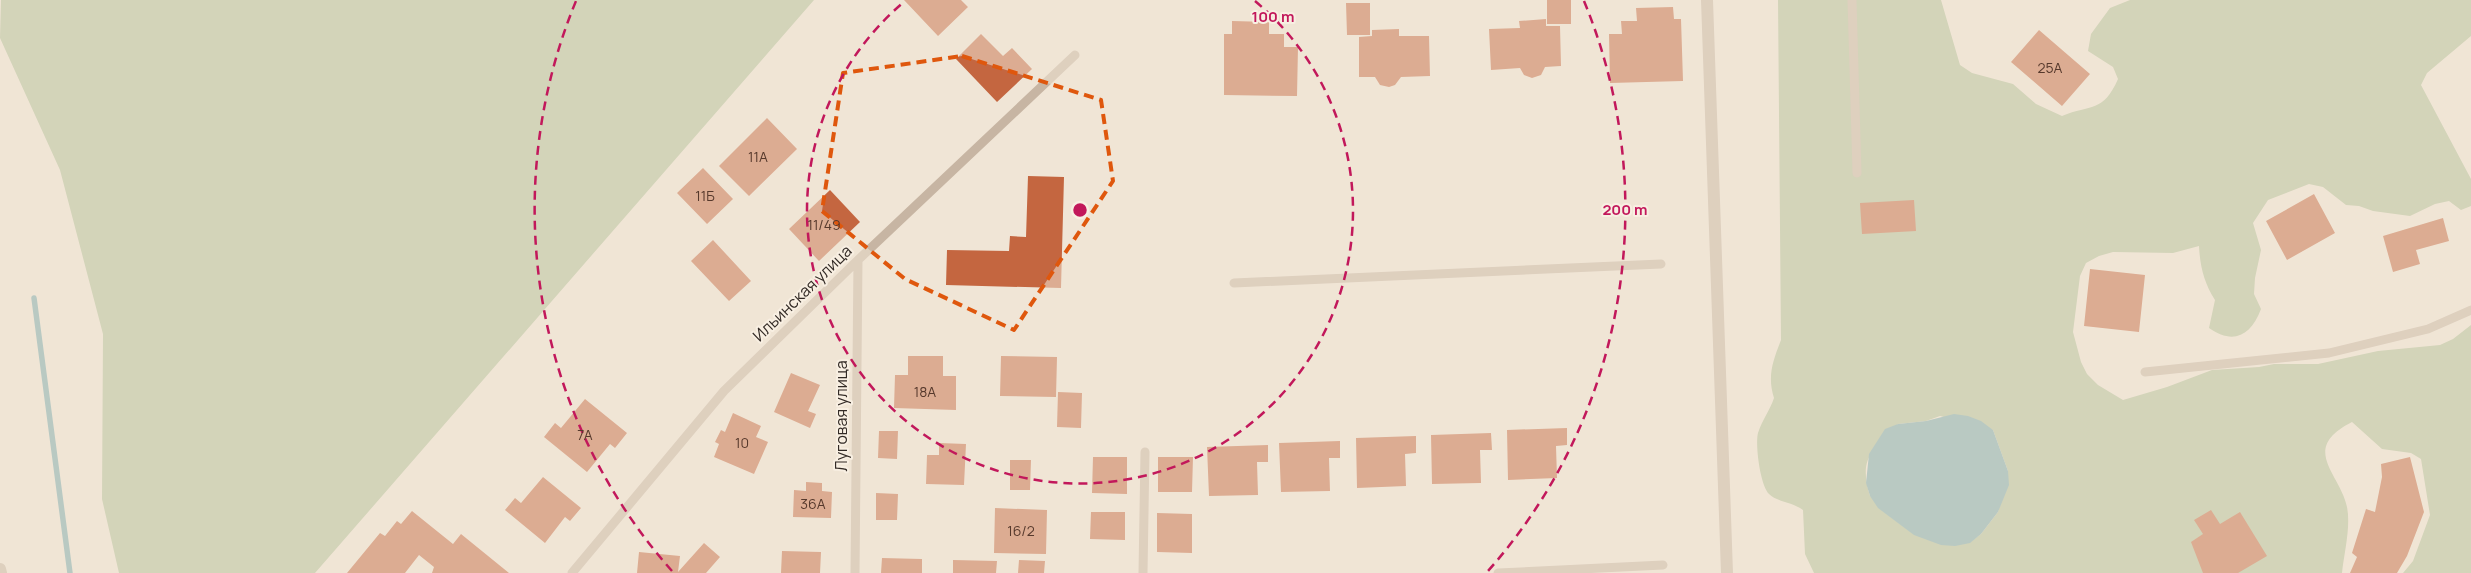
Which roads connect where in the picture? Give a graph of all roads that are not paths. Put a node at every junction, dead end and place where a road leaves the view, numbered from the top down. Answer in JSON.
{"nodes":[{"id":1,"x":1707,"y":0,"type":"edge"},
{"id":2,"x":1852,"y":0,"type":"edge"},
{"id":3,"x":1075,"y":55,"type":"dead end"},
{"id":4,"x":1856,"y":173,"type":"dead end"},
{"id":5,"x":858,"y":260,"type":"junction"},
{"id":6,"x":1661,"y":264,"type":"dead end"},
{"id":7,"x":1234,"y":283,"type":"dead end"},
{"id":8,"x":2471,"y":310,"type":"edge"},
{"id":9,"x":2145,"y":372,"type":"dead end"},
{"id":10,"x":1146,"y":452,"type":"dead end"},
{"id":11,"x":1663,"y":565,"type":"dead end"},
{"id":12,"x":0,"y":569,"type":"edge"},
{"id":13,"x":1,"y":573,"type":"edge"},
{"id":14,"x":572,"y":573,"type":"edge"},
{"id":15,"x":855,"y":573,"type":"edge"},
{"id":16,"x":1143,"y":573,"type":"edge"},
{"id":17,"x":1498,"y":573,"type":"edge"},
{"id":18,"x":1727,"y":573,"type":"edge"}],
"edges":[{"from":1,"to":18,"type":"street"},
{"from":2,"to":4,"type":"lane"},
{"from":3,"to":5,"type":"lane","name":"Ильинская улица"},
{"from":5,"to":14,"type":"lane","name":"Ильинская улица"},
{"from":5,"to":15,"type":"lane","name":"Луговая улица"},
{"from":6,"to":7,"type":"lane"},
{"from":8,"to":9,"type":"lane"},
{"from":10,"to":16,"type":"lane"},
{"from":11,"to":17,"type":"lane"},
{"from":12,"to":13,"type":"street"}]}
